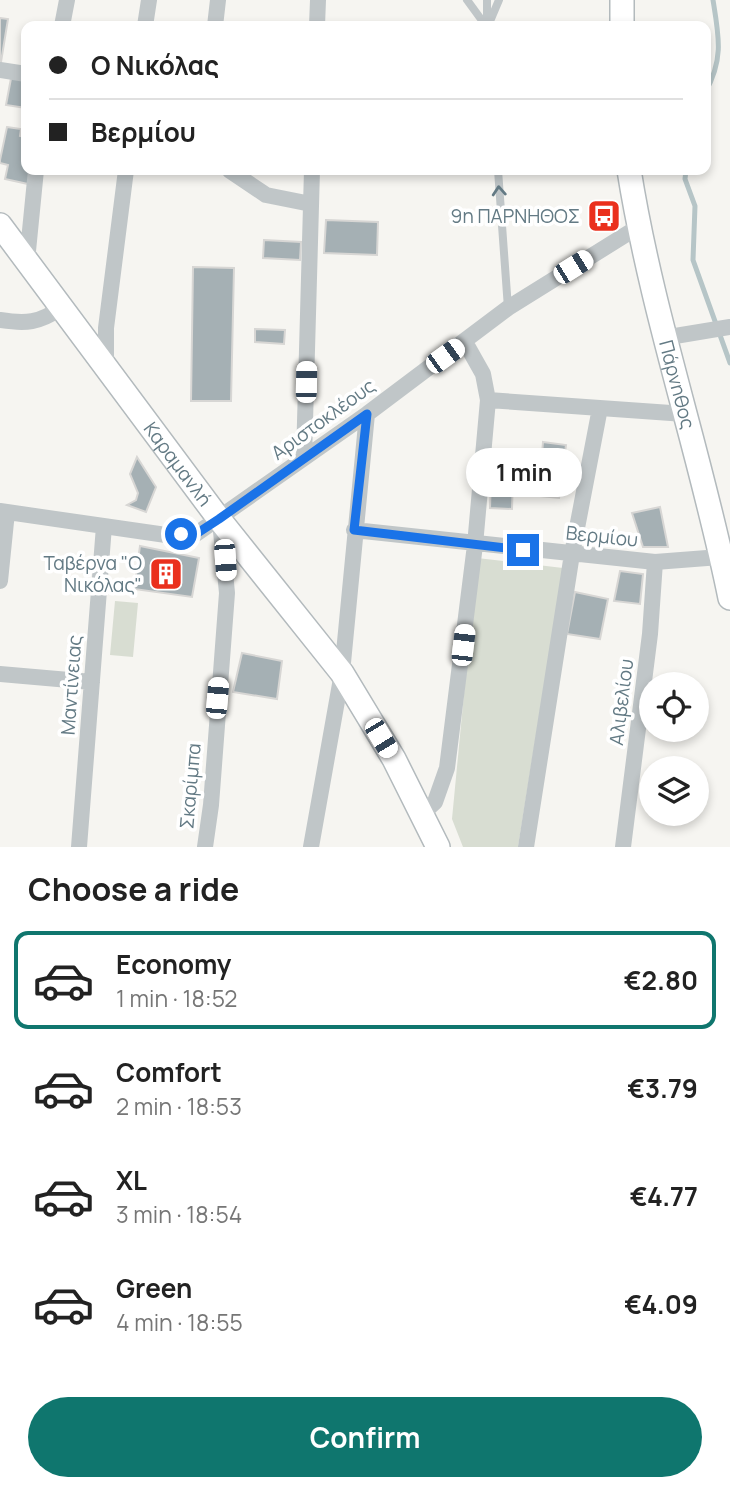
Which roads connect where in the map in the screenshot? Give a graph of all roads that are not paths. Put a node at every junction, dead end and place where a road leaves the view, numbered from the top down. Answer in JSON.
{"nodes":[{"id":1,"x":67,"y":0,"type":"edge"},
{"id":2,"x":149,"y":0,"type":"edge"},
{"id":3,"x":218,"y":0,"type":"edge"},
{"id":4,"x":318,"y":0,"type":"edge"},
{"id":5,"x":467,"y":0,"type":"edge"},
{"id":6,"x":475,"y":0,"type":"edge"},
{"id":7,"x":487,"y":0,"type":"edge"},
{"id":8,"x":499,"y":0,"type":"edge"},
{"id":9,"x":622,"y":0,"type":"edge"},
{"id":10,"x":475,"y":11,"type":"junction"},
{"id":11,"x":63,"y":21,"type":"edge"},
{"id":12,"x":146,"y":21,"type":"edge"},
{"id":13,"x":216,"y":21,"type":"edge"},
{"id":14,"x":317,"y":21,"type":"edge"},
{"id":15,"x":483,"y":21,"type":"edge"},
{"id":16,"x":487,"y":21,"type":"edge"},
{"id":17,"x":489,"y":21,"type":"edge"},
{"id":18,"x":622,"y":21,"type":"edge"},
{"id":19,"x":0,"y":70,"type":"edge"},
{"id":20,"x":21,"y":73,"type":"edge"},
{"id":21,"x":36,"y":175,"type":"edge"},
{"id":22,"x":125,"y":175,"type":"edge"},
{"id":23,"x":236,"y":175,"type":"edge"},
{"id":24,"x":312,"y":175,"type":"edge"},
{"id":25,"x":498,"y":175,"type":"edge"},
{"id":26,"x":630,"y":175,"type":"edge"},
{"id":27,"x":311,"y":204,"type":"junction"},
{"id":28,"x":0,"y":226,"type":"edge"},
{"id":29,"x":638,"y":227,"type":"junction"},
{"id":30,"x":27,"y":261,"type":"junction"},
{"id":31,"x":61,"y":308,"type":"junction"},
{"id":32,"x":508,"y":308,"type":"junction"},
{"id":33,"x":0,"y":320,"type":"edge"},
{"id":34,"x":730,"y":327,"type":"edge"},
{"id":35,"x":673,"y":336,"type":"junction"},
{"id":36,"x":465,"y":342,"type":"junction"},
{"id":37,"x":106,"y":368,"type":"junction"},
{"id":38,"x":488,"y":400,"type":"junction"},
{"id":39,"x":600,"y":408,"type":"junction"},
{"id":40,"x":367,"y":414,"type":"junction"},
{"id":41,"x":685,"y":414,"type":"junction"},
{"id":42,"x":304,"y":458,"type":"junction"},
{"id":43,"x":3,"y":511,"type":"edge"},
{"id":44,"x":219,"y":519,"type":"junction"},
{"id":45,"x":104,"y":526,"type":"junction"},
{"id":46,"x":354,"y":530,"type":"junction"},
{"id":47,"x":475,"y":545,"type":"junction"},
{"id":48,"x":572,"y":554,"type":"junction"},
{"id":49,"x":720,"y":557,"type":"junction"},
{"id":50,"x":655,"y":562,"type":"junction"},
{"id":51,"x":0,"y":581,"type":"edge"},
{"id":52,"x":730,"y":598,"type":"edge"},
{"id":53,"x":342,"y":673,"type":"junction"},
{"id":54,"x":0,"y":674,"type":"edge"},
{"id":55,"x":92,"y":682,"type":"junction"},
{"id":56,"x":423,"y":813,"type":"junction"},
{"id":57,"x":79,"y":847,"type":"edge"},
{"id":58,"x":205,"y":847,"type":"edge"},
{"id":59,"x":311,"y":847,"type":"edge"},
{"id":60,"x":438,"y":847,"type":"edge"},
{"id":61,"x":526,"y":847,"type":"edge"},
{"id":62,"x":623,"y":847,"type":"edge"}],
"edges":[{"from":1,"to":11,"type":"street"},
{"from":2,"to":12,"type":"street"},
{"from":3,"to":13,"type":"street"},
{"from":4,"to":14,"type":"street"},
{"from":5,"to":10,"type":"lane"},
{"from":6,"to":10,"type":"lane"},
{"from":7,"to":16,"type":"lane"},
{"from":8,"to":17,"type":"lane"},
{"from":9,"to":18,"type":"main road"},
{"from":10,"to":15,"type":"lane"},
{"from":19,"to":20,"type":"street"},
{"from":21,"to":30,"type":"street"},
{"from":22,"to":37,"type":"street"},
{"from":23,"to":27,"type":"street"},
{"from":24,"to":27,"type":"street"},
{"from":32,"to":25,"type":"lane","one_way":true},
{"from":26,"to":29,"type":"main road","name":"Πάρνηθος"},
{"from":27,"to":42,"type":"street"},
{"from":28,"to":30,"type":"main road","name":"Καραμανλή"},
{"from":29,"to":32,"type":"street","name":"Αριστοκλέους"},
{"from":29,"to":35,"type":"main road","name":"Πάρνηθος"},
{"from":30,"to":31,"type":"main road","name":"Καραμανλή"},
{"from":31,"to":33,"type":"street"},
{"from":31,"to":37,"type":"main road","name":"Καραμανλή"},
{"from":32,"to":36,"type":"street","name":"Αριστοκλέους"},
{"from":34,"to":35,"type":"street"},
{"from":35,"to":41,"type":"main road","name":"Πάρνηθος"},
{"from":36,"to":38,"type":"street"},
{"from":36,"to":40,"type":"street","name":"Αριστοκλέους"},
{"from":37,"to":44,"type":"main road","name":"Καραμανλή"},
{"from":38,"to":39,"type":"street"},
{"from":38,"to":47,"type":"street"},
{"from":39,"to":41,"type":"street"},
{"from":39,"to":48,"type":"street"},
{"from":40,"to":42,"type":"street","name":"Αριστοκλέους"},
{"from":40,"to":46,"type":"street"},
{"from":41,"to":49,"type":"main road","name":"Πάρνηθος"},
{"from":42,"to":44,"type":"street","name":"Αριστοκλέους"},
{"from":43,"to":45,"type":"street","name":"Αριστοκλέους"},
{"from":43,"to":51,"type":"street"},
{"from":44,"to":45,"type":"street","name":"Αριστοκλέους"},
{"from":44,"to":53,"type":"main road","name":"Καραμανλή"},
{"from":44,"to":58,"type":"street","name":"Σκαρίμπα"},
{"from":45,"to":55,"type":"street","name":"Μαντίνειας"},
{"from":46,"to":47,"type":"street","name":"Βερμίου"},
{"from":46,"to":53,"type":"street"},
{"from":47,"to":48,"type":"street","name":"Βερμίου"},
{"from":47,"to":56,"type":"street"},
{"from":48,"to":50,"type":"street","name":"Βερμίου"},
{"from":48,"to":61,"type":"street"},
{"from":49,"to":50,"type":"street","name":"Βερμίου"},
{"from":49,"to":52,"type":"main road","name":"Πάρνηθος"},
{"from":50,"to":62,"type":"street","name":"Αλιβελίου"},
{"from":53,"to":56,"type":"main road","name":"Καραμανλή"},
{"from":53,"to":59,"type":"street"},
{"from":54,"to":55,"type":"street"},
{"from":55,"to":57,"type":"street","name":"Μαντίνειας"},
{"from":56,"to":60,"type":"main road","name":"Καραμανλή"}]}
